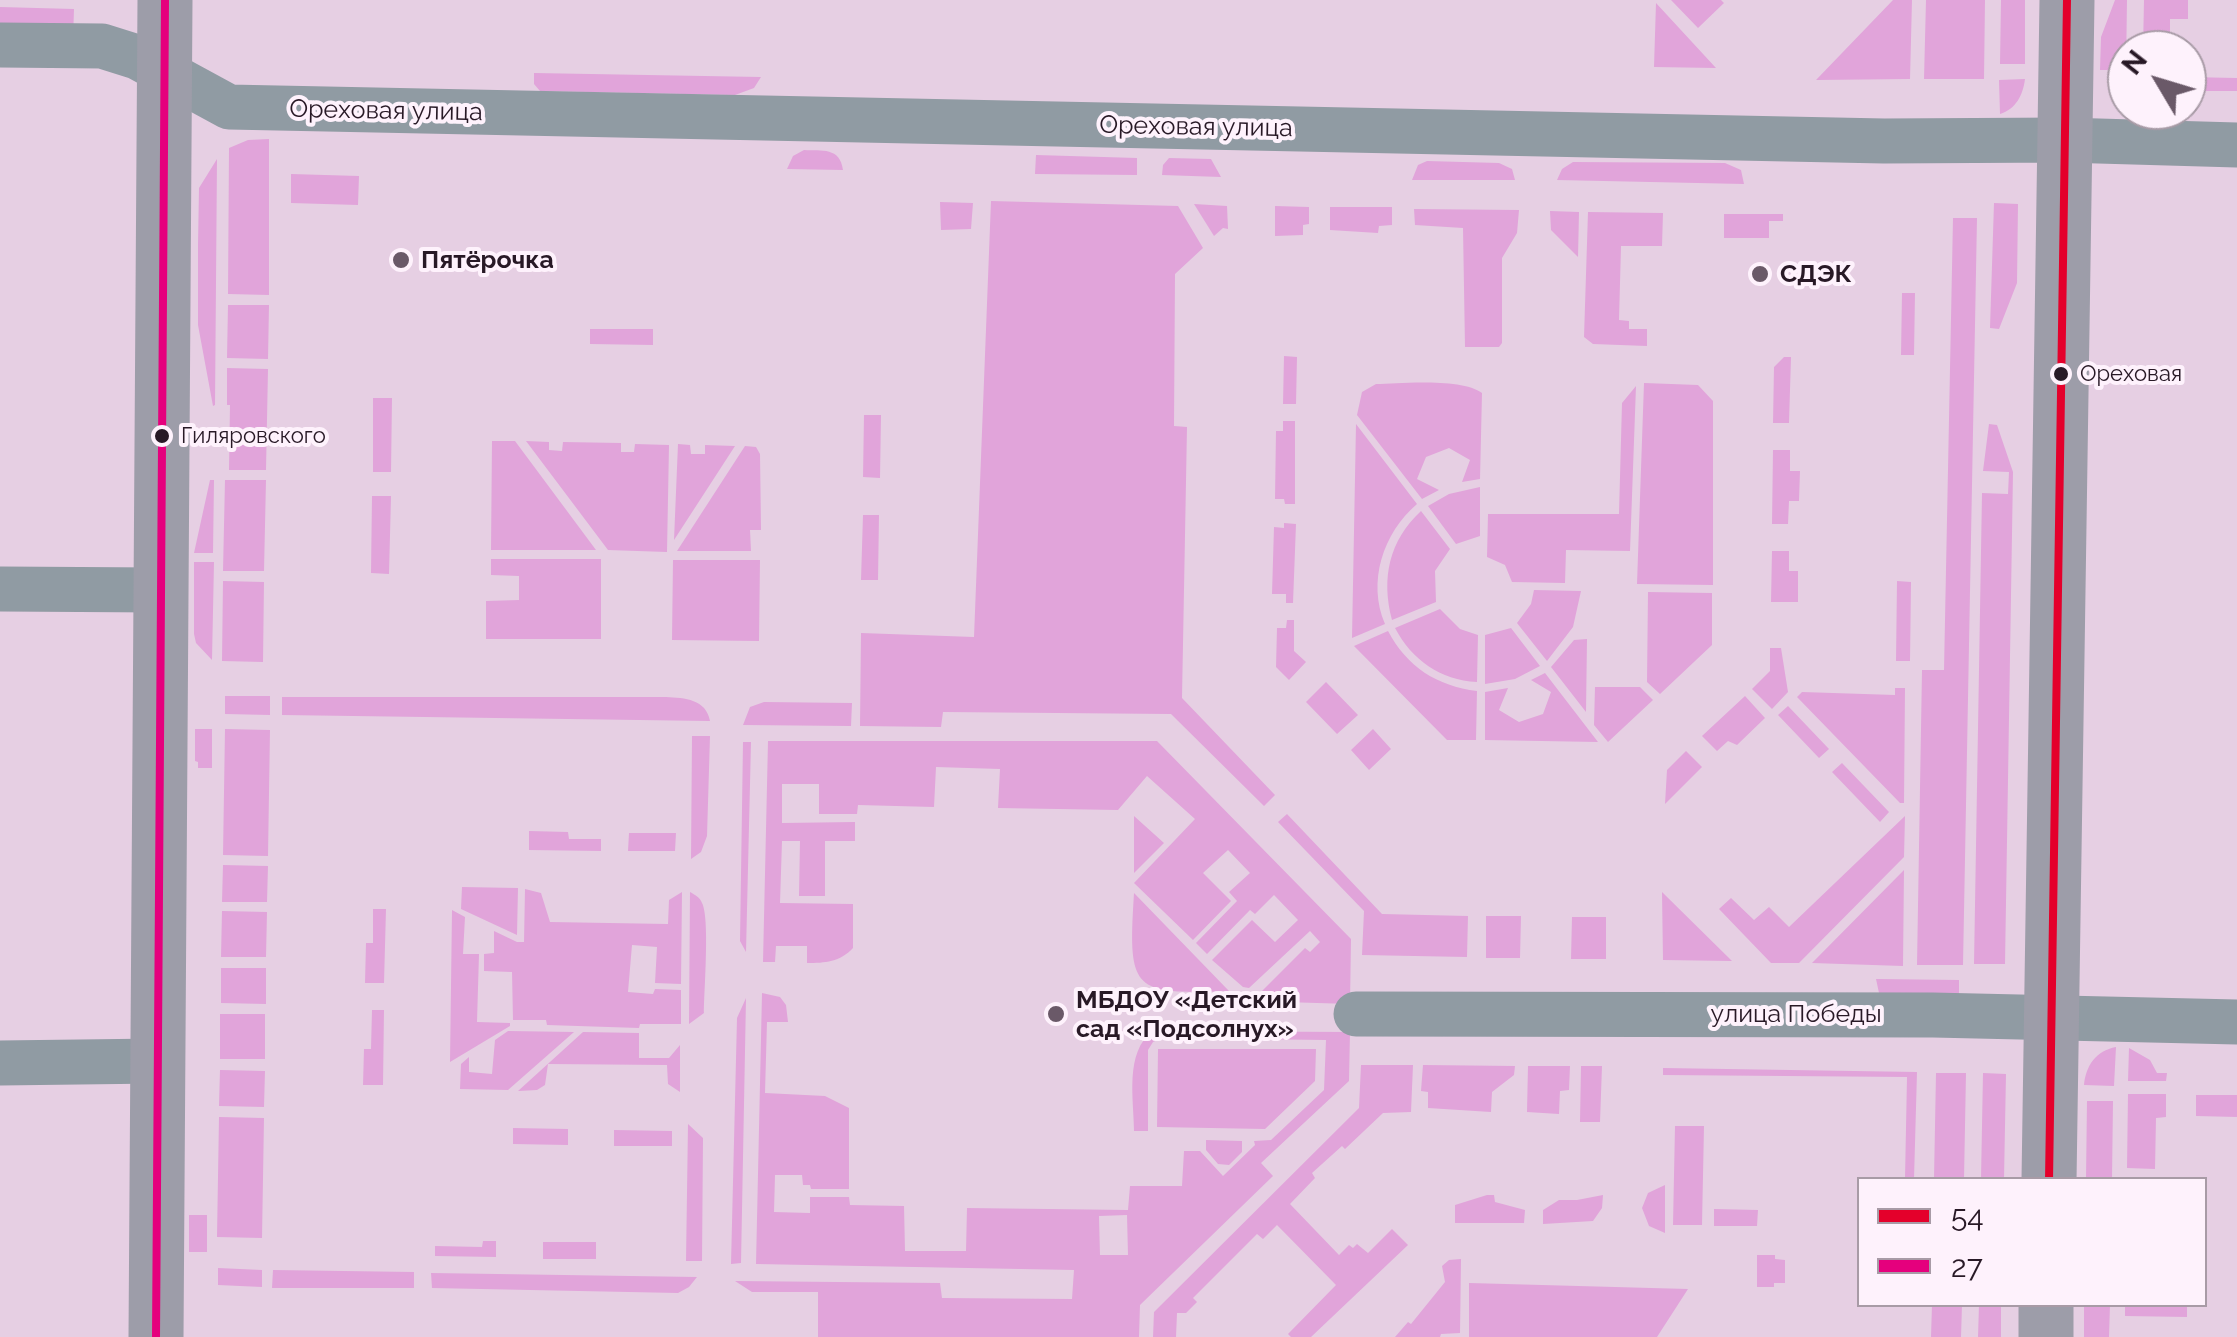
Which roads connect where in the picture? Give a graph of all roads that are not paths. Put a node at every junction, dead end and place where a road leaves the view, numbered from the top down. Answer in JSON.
{"nodes":[{"id":1,"x":164,"y":0,"type":"edge"},
{"id":2,"x":2066,"y":0,"type":"edge"},
{"id":3,"x":0,"y":45,"type":"edge"},
{"id":4,"x":163,"y":73,"type":"junction"},
{"id":5,"x":2064,"y":140,"type":"junction"},
{"id":6,"x":2237,"y":145,"type":"edge"},
{"id":7,"x":0,"y":588,"type":"edge"},
{"id":8,"x":158,"y":590,"type":"junction"},
{"id":9,"x":1356,"y":1014,"type":"dead end"},
{"id":10,"x":2052,"y":1017,"type":"junction"},
{"id":11,"x":2237,"y":1022,"type":"edge"},
{"id":12,"x":158,"y":1061,"type":"junction"},
{"id":13,"x":0,"y":1063,"type":"edge"},
{"id":14,"x":2048,"y":1177,"type":"edge"},
{"id":15,"x":2046,"y":1307,"type":"edge"},
{"id":16,"x":156,"y":1337,"type":"edge"},
{"id":17,"x":2046,"y":1337,"type":"edge"}],
"edges":[{"from":1,"to":4,"type":"main road"},
{"from":2,"to":5,"type":"main road"},
{"from":3,"to":4,"type":"street","name":"Ореховая улица"},
{"from":4,"to":5,"type":"street","name":"Ореховая улица"},
{"from":4,"to":8,"type":"main road"},
{"from":5,"to":6,"type":"street","name":"Ореховая улица"},
{"from":5,"to":10,"type":"main road"},
{"from":7,"to":8,"type":"street"},
{"from":8,"to":12,"type":"main road"},
{"from":9,"to":10,"type":"street","name":"улица Победы"},
{"from":10,"to":11,"type":"street","name":"улица Победы"},
{"from":10,"to":14,"type":"main road"},
{"from":12,"to":13,"type":"street"},
{"from":12,"to":16,"type":"main road"},
{"from":15,"to":17,"type":"main road"}]}
